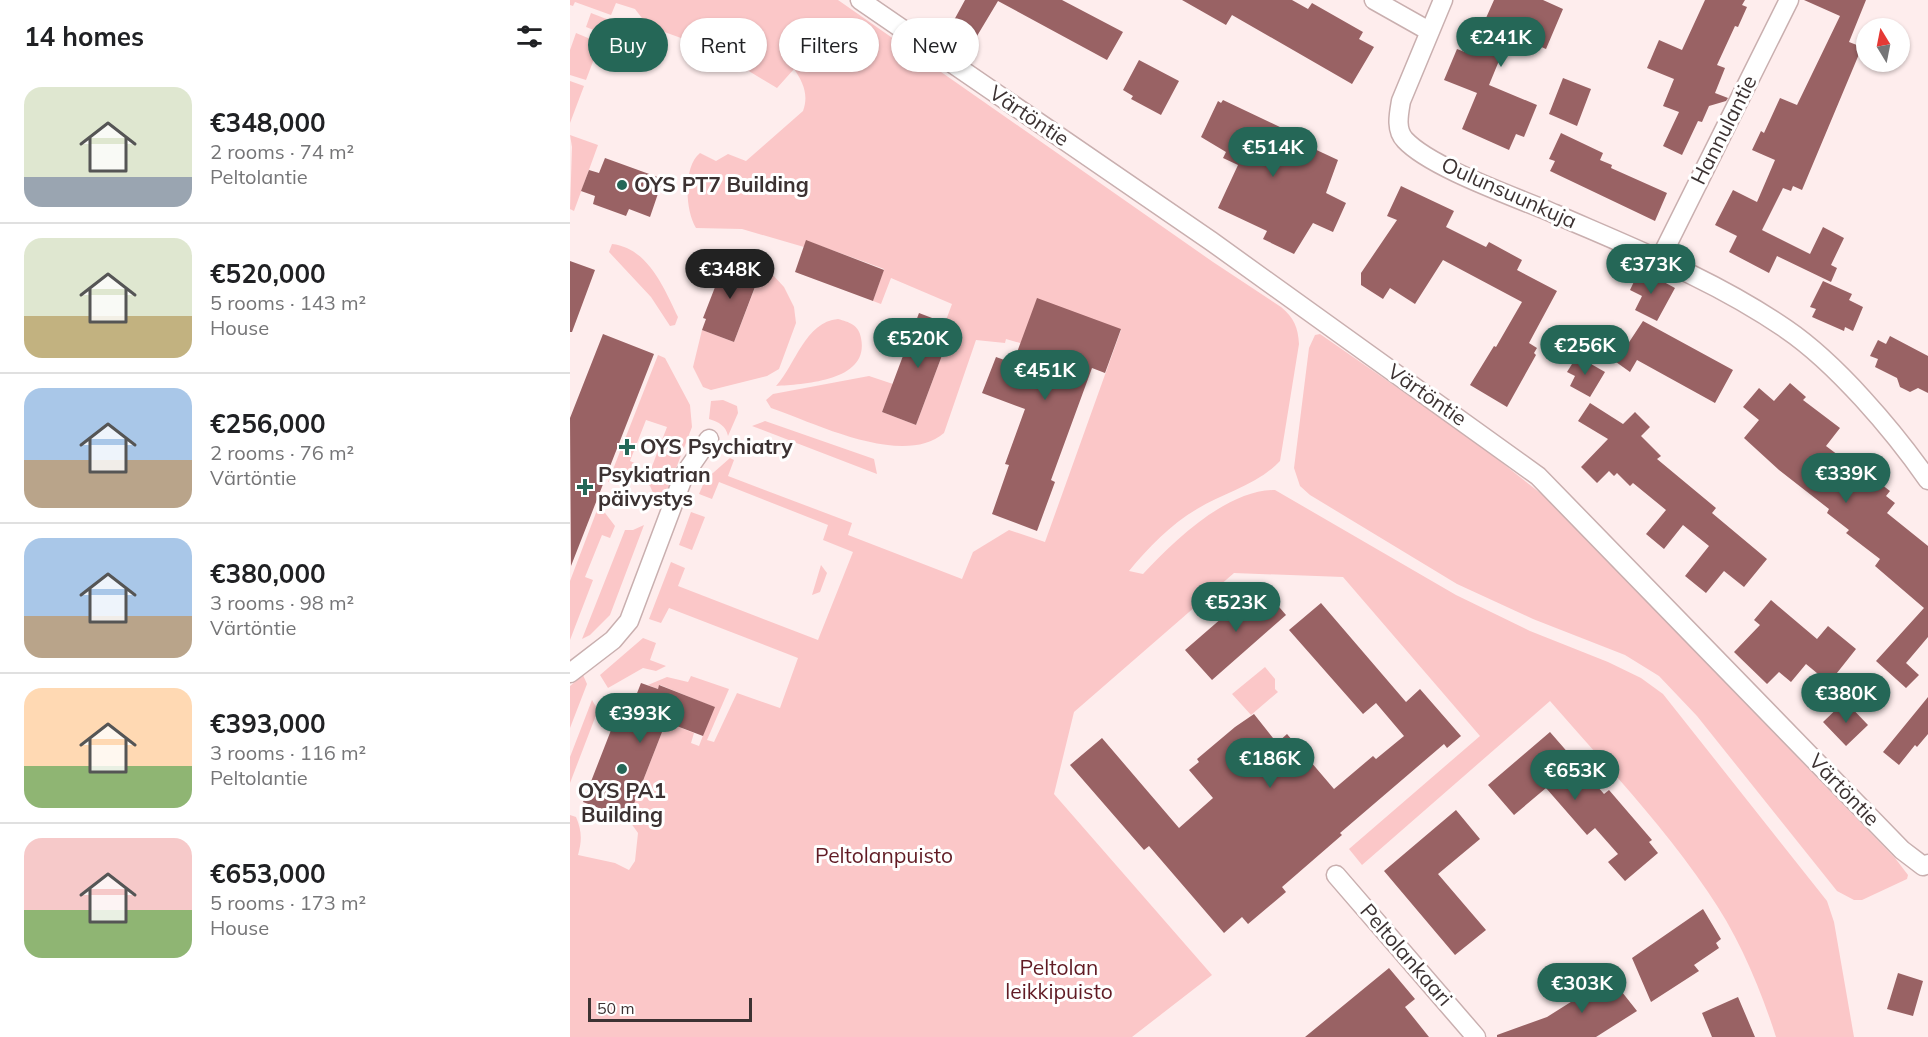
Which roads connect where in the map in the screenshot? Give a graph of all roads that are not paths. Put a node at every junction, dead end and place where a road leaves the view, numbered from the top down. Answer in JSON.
{"nodes":[{"id":1,"x":860,"y":0,"type":"edge"},
{"id":2,"x":1374,"y":0,"type":"edge"},
{"id":3,"x":1443,"y":0,"type":"edge"},
{"id":4,"x":1789,"y":0,"type":"edge"},
{"id":5,"x":1429,"y":31,"type":"junction"},
{"id":6,"x":1660,"y":259,"type":"junction"},
{"id":7,"x":709,"y":439,"type":"dead end"},
{"id":8,"x":1922,"y":458,"type":"edge"},
{"id":9,"x":1928,"y":480,"type":"edge"},
{"id":10,"x":570,"y":673,"type":"edge"},
{"id":11,"x":1928,"y":864,"type":"edge"},
{"id":12,"x":1336,"y":875,"type":"dead end"},
{"id":13,"x":1476,"y":1037,"type":"edge"}],
"edges":[{"from":1,"to":11,"type":"street","name":"Värtöntie"},
{"from":2,"to":5,"type":"street"},
{"from":3,"to":5,"type":"street"},
{"from":4,"to":6,"type":"street","name":"Hannulantie"},
{"from":5,"to":6,"type":"street","name":"Oulunsuunkuja"},
{"from":6,"to":8,"type":"street","name":"Oulunsuunkuja"},
{"from":7,"to":10,"type":"street"},
{"from":8,"to":9,"type":"street","name":"Oulunsuunkuja"},
{"from":12,"to":13,"type":"street","name":"Peltolankaari"}]}
